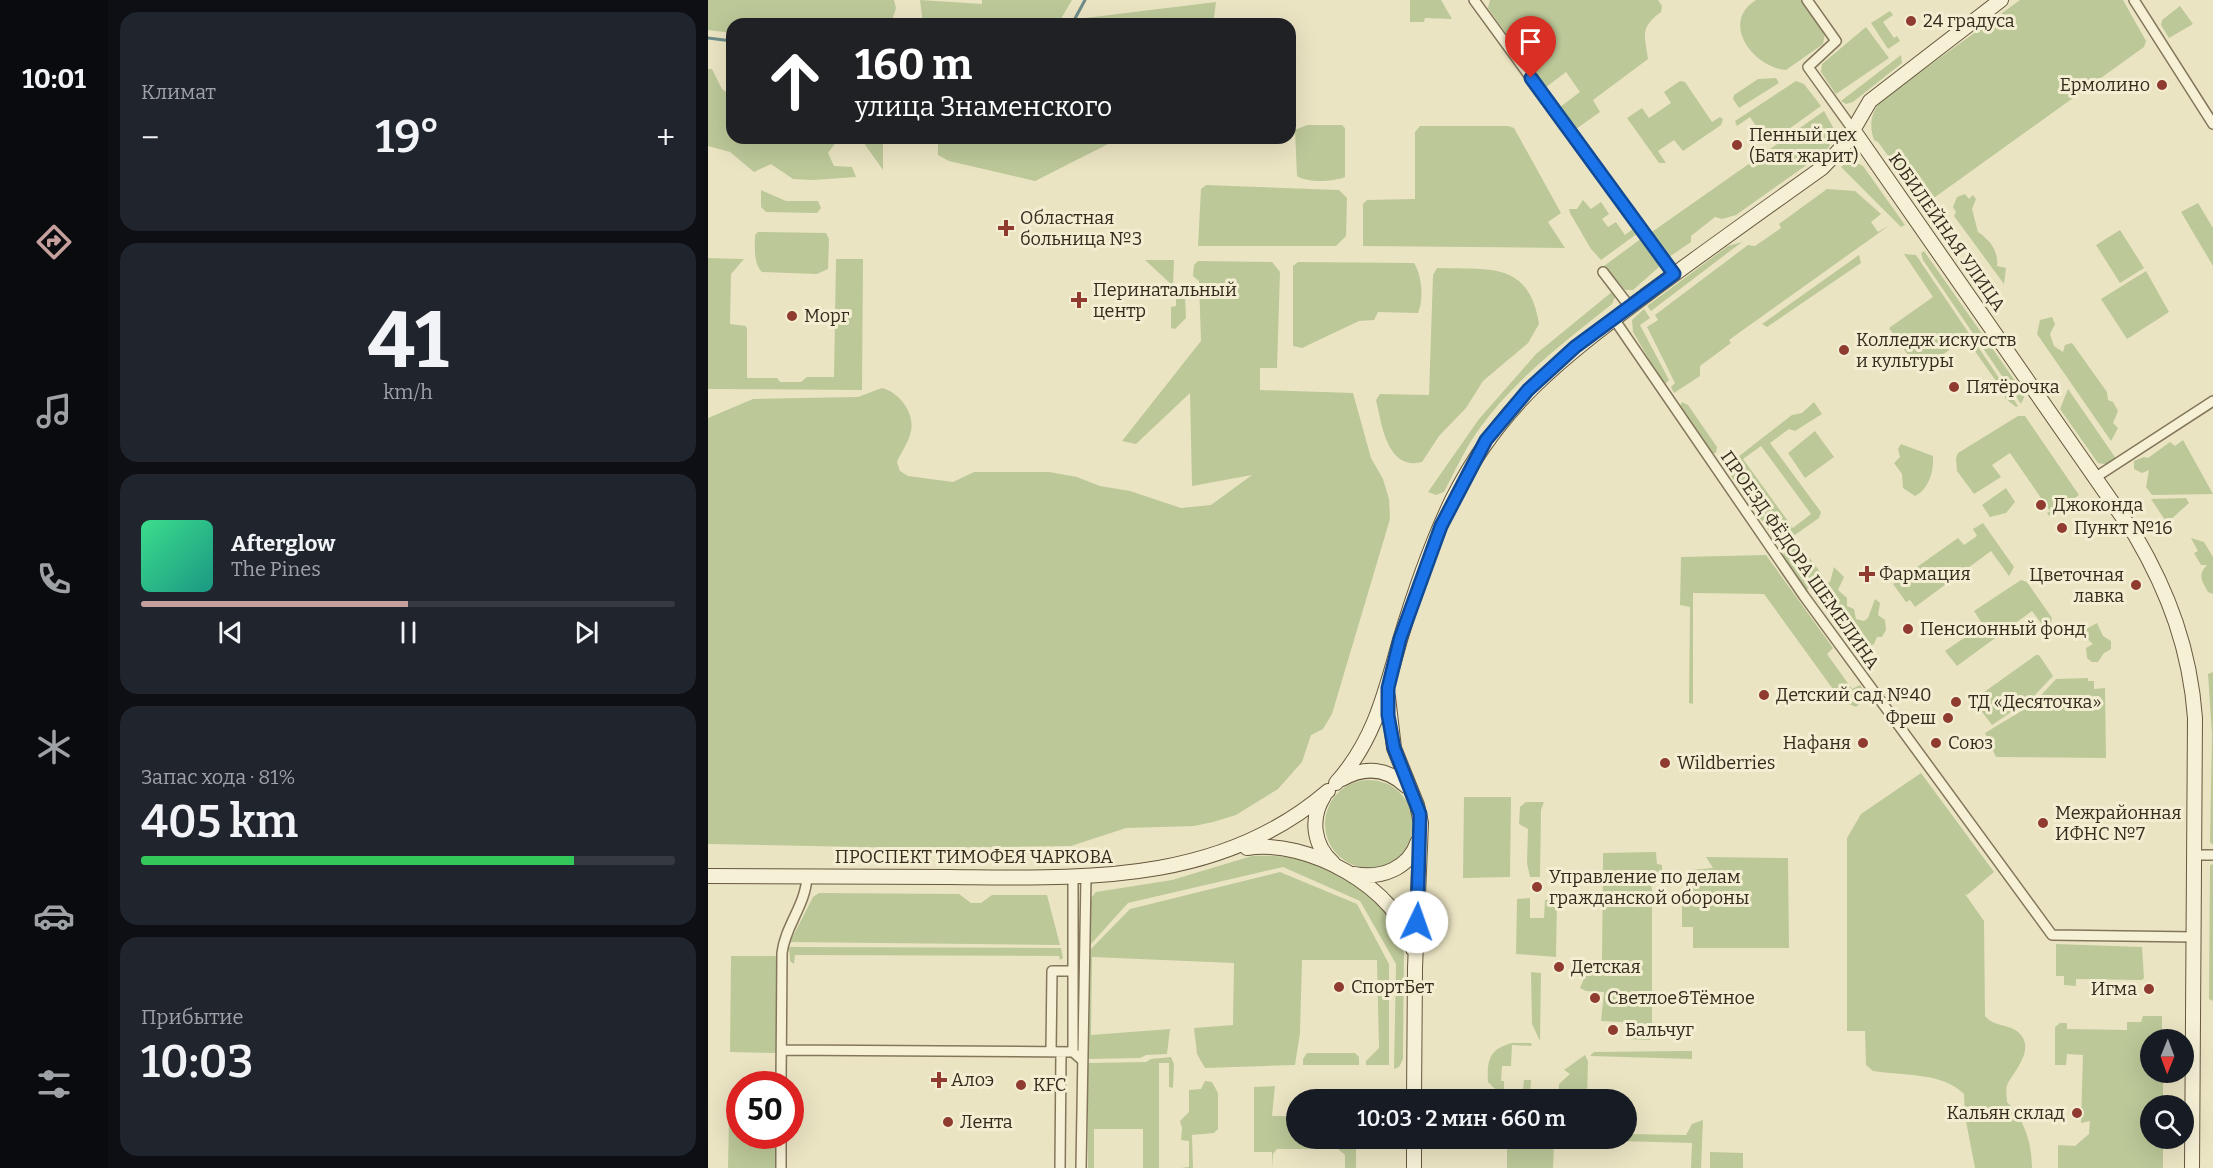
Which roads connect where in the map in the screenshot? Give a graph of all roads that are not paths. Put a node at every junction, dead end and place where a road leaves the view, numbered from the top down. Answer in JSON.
{"nodes":[{"id":1,"x":1807,"y":0,"type":"edge"},
{"id":2,"x":2001,"y":0,"type":"edge"},
{"id":3,"x":2134,"y":0,"type":"edge"},
{"id":4,"x":1478,"y":1,"type":"edge"},
{"id":5,"x":2213,"y":124,"type":"edge"},
{"id":6,"x":1854,"y":131,"type":"junction"},
{"id":7,"x":1603,"y":272,"type":"dead end"},
{"id":8,"x":1674,"y":274,"type":"junction"},
{"id":9,"x":1630,"y":307,"type":"junction"},
{"id":10,"x":1614,"y":319,"type":"junction"},
{"id":11,"x":2213,"y":401,"type":"edge"},
{"id":12,"x":2096,"y":477,"type":"junction"},
{"id":13,"x":1388,"y":688,"type":"junction"},
{"id":14,"x":1332,"y":787,"type":"junction"},
{"id":15,"x":1413,"y":795,"type":"junction"},
{"id":16,"x":1421,"y":830,"type":"junction"},
{"id":17,"x":1227,"y":851,"type":"junction"},
{"id":18,"x":2194,"y":855,"type":"junction"},
{"id":19,"x":2213,"y":855,"type":"edge"},
{"id":20,"x":1343,"y":870,"type":"junction"},
{"id":21,"x":708,"y":876,"type":"edge"},
{"id":22,"x":807,"y":876,"type":"junction"},
{"id":23,"x":1079,"y":877,"type":"junction"},
{"id":24,"x":2194,"y":937,"type":"junction"},
{"id":25,"x":1415,"y":968,"type":"junction"},
{"id":26,"x":1073,"y":971,"type":"junction"},
{"id":27,"x":782,"y":1050,"type":"junction"},
{"id":28,"x":1056,"y":1052,"type":"junction"},
{"id":29,"x":1072,"y":1052,"type":"junction"},
{"id":30,"x":1082,"y":1056,"type":"junction"},
{"id":31,"x":781,"y":1071,"type":"edge"},
{"id":32,"x":1414,"y":1089,"type":"edge"},
{"id":33,"x":781,"y":1149,"type":"edge"},
{"id":34,"x":1414,"y":1149,"type":"edge"},
{"id":35,"x":781,"y":1168,"type":"edge"},
{"id":36,"x":1060,"y":1168,"type":"edge"},
{"id":37,"x":1081,"y":1168,"type":"edge"},
{"id":38,"x":1414,"y":1168,"type":"edge"},
{"id":39,"x":2192,"y":1168,"type":"edge"}],
"edges":[{"from":1,"to":6,"type":"street"},
{"from":2,"to":6,"type":"main road"},
{"from":3,"to":5,"type":"street"},
{"from":4,"to":8,"type":"street"},
{"from":6,"to":8,"type":"main road"},
{"from":6,"to":12,"type":"main road","name":"ЮБИЛЕЙНАЯ УЛИЦА"},
{"from":7,"to":9,"type":"street"},
{"from":8,"to":9,"type":"main road"},
{"from":9,"to":10,"type":"main road"},
{"from":10,"to":13,"type":"main road"},
{"from":10,"to":24,"type":"street","name":"ПРОЕЗД ФЁДОРА ШЕМЕЛИНА"},
{"from":11,"to":12,"type":"street"},
{"from":12,"to":18,"type":"main road","name":"ЮБИЛЕЙНАЯ УЛИЦА"},
{"from":13,"to":14,"type":"main road"},
{"from":13,"to":15,"type":"main road"},
{"from":14,"to":15,"type":"main road"},
{"from":14,"to":17,"type":"main road","name":"ПРОСПЕКТ ТИМОФЕЯ ЧАРКОВА"},
{"from":14,"to":20,"type":"main road"},
{"from":15,"to":16,"type":"main road"},
{"from":16,"to":20,"type":"main road"},
{"from":16,"to":25,"type":"main road"},
{"from":17,"to":20,"type":"main road"},
{"from":17,"to":23,"type":"main road","name":"ПРОСПЕКТ ТИМОФЕЯ ЧАРКОВА"},
{"from":18,"to":19,"type":"street"},
{"from":18,"to":24,"type":"main road","name":"ЮБИЛЕЙНАЯ УЛИЦА"},
{"from":20,"to":25,"type":"main road"},
{"from":21,"to":22,"type":"main road","name":"ПРОСПЕКТ ТИМОФЕЯ ЧАРКОВА"},
{"from":22,"to":23,"type":"main road","name":"ПРОСПЕКТ ТИМОФЕЯ ЧАРКОВА"},
{"from":22,"to":27,"type":"street"},
{"from":23,"to":26,"type":"street"},
{"from":23,"to":30,"type":"street"},
{"from":24,"to":39,"type":"main road","name":"ЮБИЛЕЙНАЯ УЛИЦА"},
{"from":25,"to":32,"type":"main road"},
{"from":26,"to":28,"type":"street"},
{"from":26,"to":29,"type":"street"},
{"from":27,"to":28,"type":"street"},
{"from":27,"to":31,"type":"street"},
{"from":28,"to":29,"type":"street"},
{"from":28,"to":36,"type":"street"},
{"from":29,"to":30,"type":"street"},
{"from":30,"to":37,"type":"street"},
{"from":33,"to":35,"type":"street"},
{"from":34,"to":38,"type":"main road"}]}
